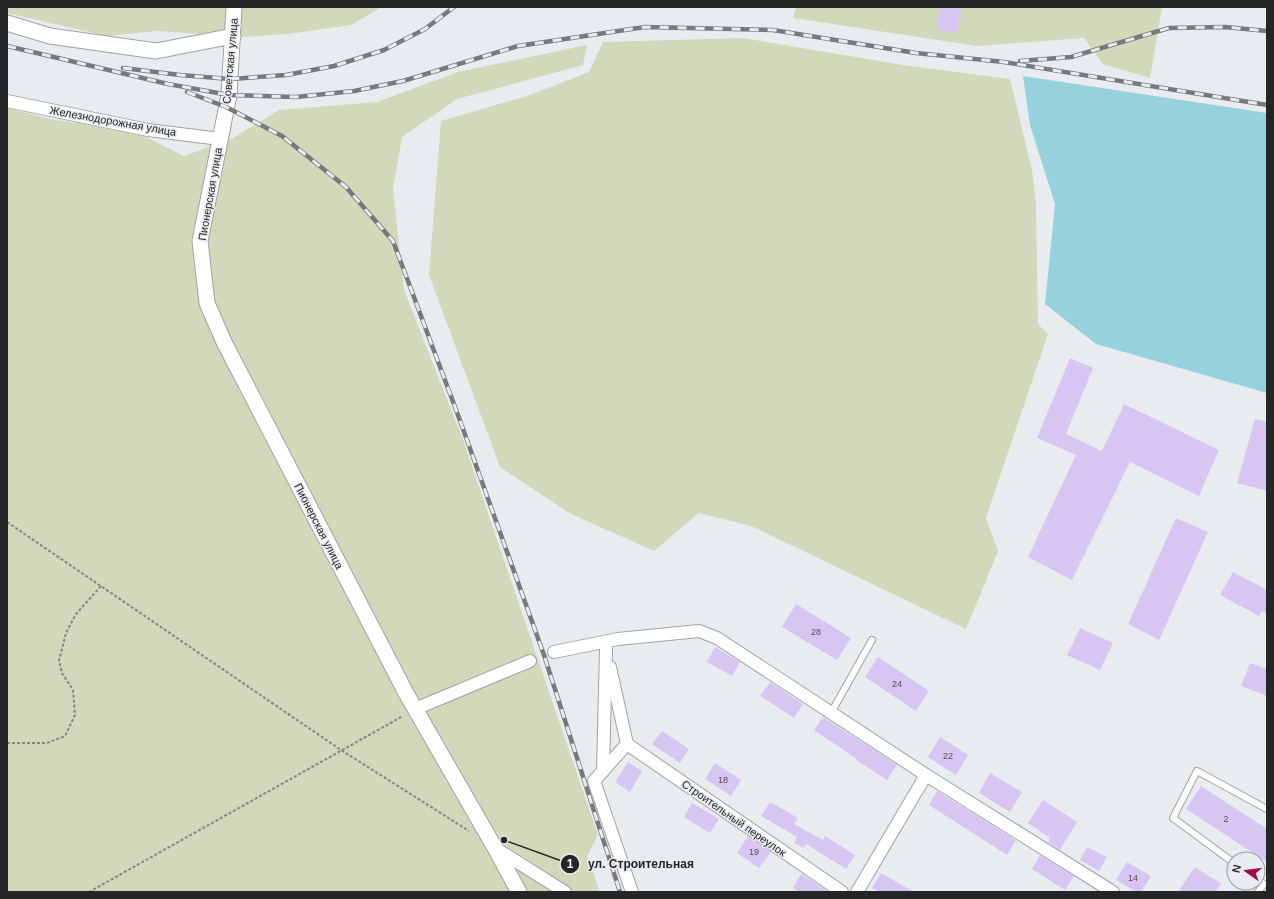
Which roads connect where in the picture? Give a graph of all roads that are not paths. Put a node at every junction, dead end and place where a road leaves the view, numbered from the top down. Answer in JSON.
{"nodes":[{"id":1,"x":234,"y":7,"type":"edge"},
{"id":2,"x":7,"y":23,"type":"edge"},
{"id":3,"x":233,"y":36,"type":"junction"},
{"id":4,"x":7,"y":101,"type":"edge"},
{"id":5,"x":220,"y":138,"type":"junction"},
{"id":6,"x":872,"y":640,"type":"dead end"},
{"id":7,"x":605,"y":645,"type":"junction"},
{"id":8,"x":554,"y":652,"type":"dead end"},
{"id":9,"x":530,"y":661,"type":"dead end"},
{"id":10,"x":415,"y":709,"type":"junction"},
{"id":11,"x":830,"y":712,"type":"junction"},
{"id":12,"x":627,"y":744,"type":"junction"},
{"id":13,"x":602,"y":771,"type":"junction"},
{"id":14,"x":926,"y":775,"type":"junction"},
{"id":15,"x":1265,"y":808,"type":"dead end"},
{"id":16,"x":495,"y":848,"type":"junction"},
{"id":17,"x":1226,"y":857,"type":"edge"},
{"id":18,"x":519,"y":892,"type":"edge"},
{"id":19,"x":565,"y":892,"type":"edge"},
{"id":20,"x":632,"y":892,"type":"edge"},
{"id":21,"x":842,"y":892,"type":"edge"},
{"id":22,"x":857,"y":892,"type":"edge"},
{"id":23,"x":1113,"y":892,"type":"edge"}],
"edges":[{"from":1,"to":3,"type":"street","name":"Советская улица"},
{"from":2,"to":3,"type":"street"},
{"from":3,"to":5,"type":"street","name":"Советская улица"},
{"from":4,"to":5,"type":"street","name":"Железнодорожная улица"},
{"from":5,"to":10,"type":"street","name":"Пионерская улица"},
{"from":6,"to":11,"type":"lane"},
{"from":7,"to":8,"type":"street"},
{"from":7,"to":11,"type":"street"},
{"from":7,"to":12,"type":"street"},
{"from":7,"to":13,"type":"street"},
{"from":9,"to":10,"type":"street"},
{"from":10,"to":16,"type":"street","name":"Пионерская улица"},
{"from":11,"to":14,"type":"street"},
{"from":12,"to":13,"type":"street"},
{"from":12,"to":21,"type":"street","name":"Строительный переулок"},
{"from":13,"to":20,"type":"street"},
{"from":14,"to":22,"type":"street"},
{"from":14,"to":23,"type":"street"},
{"from":15,"to":17,"type":"lane"},
{"from":16,"to":18,"type":"street","name":"Пионерская улица"},
{"from":16,"to":19,"type":"street"}]}
